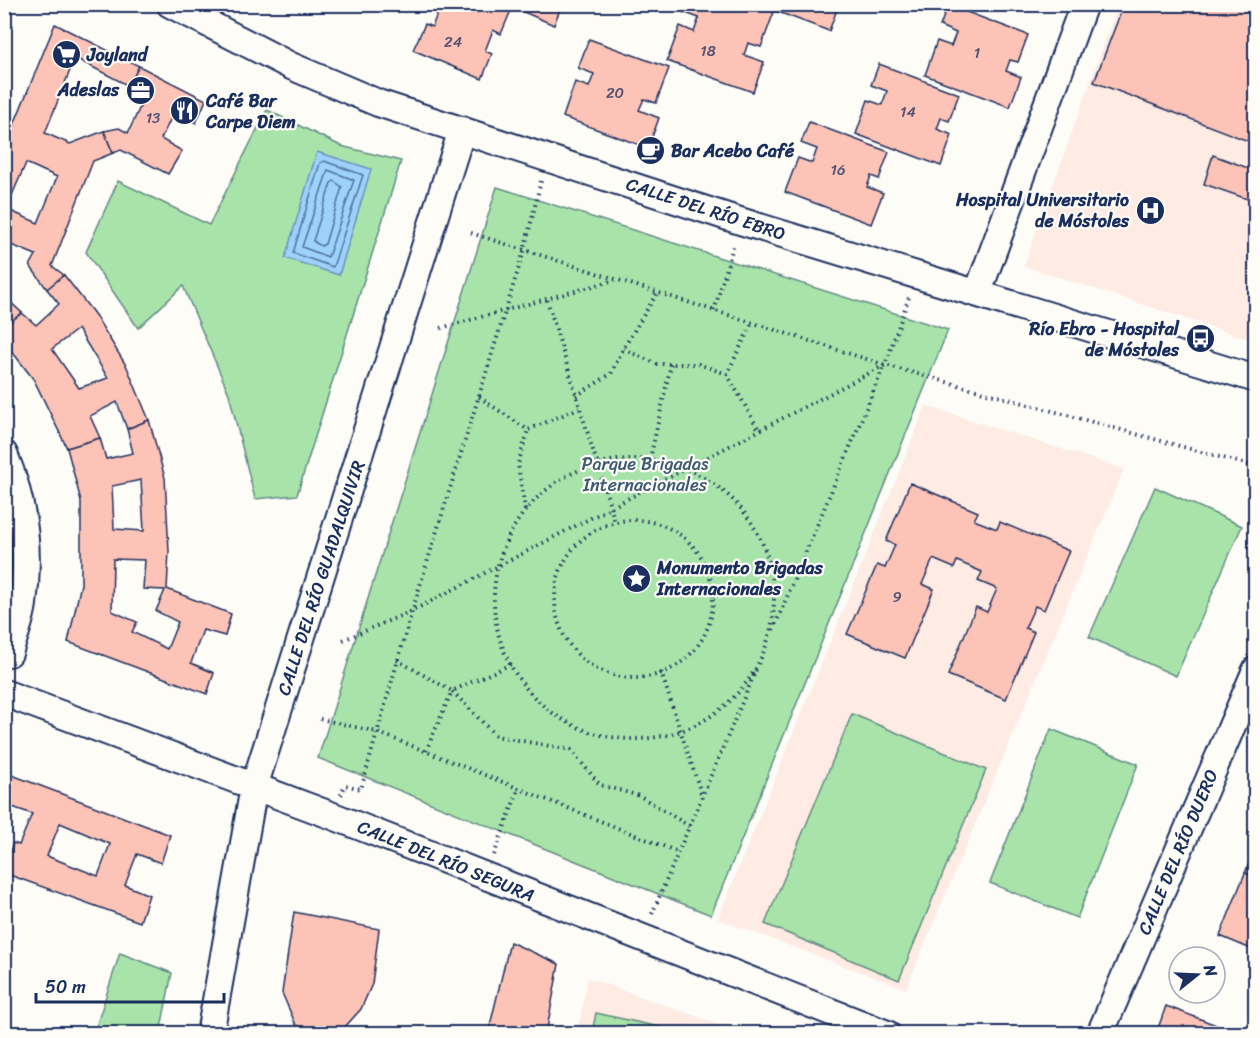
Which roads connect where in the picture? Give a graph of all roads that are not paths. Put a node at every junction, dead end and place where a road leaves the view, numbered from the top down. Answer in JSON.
{"nodes":[{"id":1,"x":170,"y":4,"type":"edge"},
{"id":2,"x":1078,"y":6,"type":"edge"},
{"id":3,"x":462,"y":130,"type":"junction"},
{"id":4,"x":978,"y":292,"type":"junction"},
{"id":5,"x":1256,"y":379,"type":"edge"},
{"id":6,"x":4,"y":454,"type":"edge"},
{"id":7,"x":9,"y":653,"type":"dead end"},
{"id":8,"x":1256,"y":670,"type":"edge"},
{"id":9,"x":4,"y":693,"type":"edge"},
{"id":10,"x":255,"y":787,"type":"junction"},
{"id":11,"x":210,"y":1034,"type":"edge"},
{"id":12,"x":886,"y":1034,"type":"edge"},
{"id":13,"x":1100,"y":1034,"type":"edge"}],
"edges":[{"from":1,"to":3,"type":"street","name":"CALLE DEL RÍO EBRO"},
{"from":2,"to":4,"type":"street"},
{"from":3,"to":4,"type":"street","name":"CALLE DEL RÍO EBRO"},
{"from":3,"to":10,"type":"street","name":"CALLE DEL RÍO GUADALQUIVIR"},
{"from":4,"to":5,"type":"street","name":"CALLE DEL RÍO EBRO"},
{"from":6,"to":7,"type":"street"},
{"from":8,"to":13,"type":"street","name":"CALLE DEL RÍO DUERO"},
{"from":9,"to":10,"type":"street","name":"CALLE DEL RÍO SEGURA"},
{"from":10,"to":11,"type":"street","name":"CALLE DEL RÍO GUADALQUIVIR"},
{"from":10,"to":12,"type":"street","name":"CALLE DEL RÍO SEGURA"}]}
